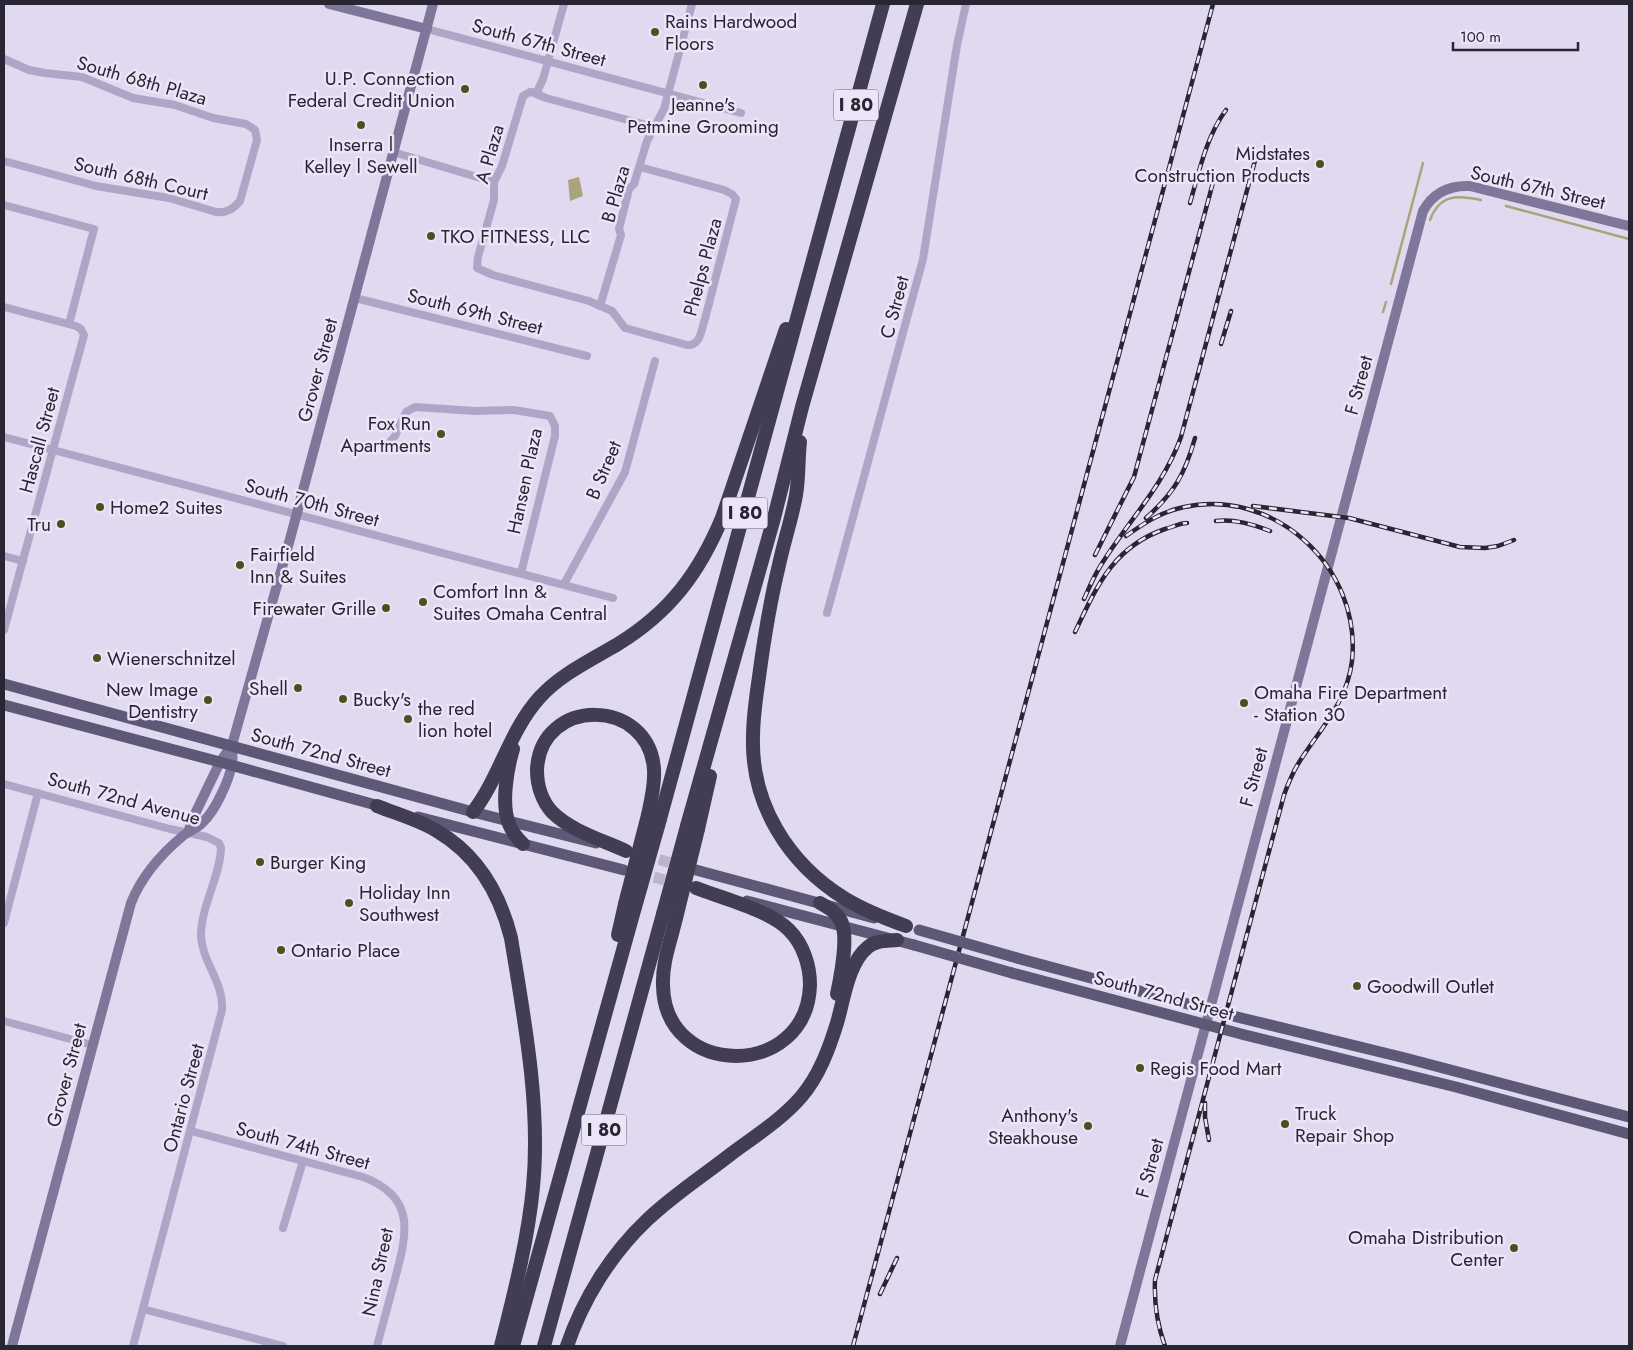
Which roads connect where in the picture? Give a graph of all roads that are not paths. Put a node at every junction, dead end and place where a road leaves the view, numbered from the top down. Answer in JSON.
{"nodes":[{"id":1,"x":329,"y":4,"type":"edge"},
{"id":2,"x":433,"y":4,"type":"edge"},
{"id":3,"x":564,"y":4,"type":"edge"},
{"id":4,"x":692,"y":4,"type":"edge"},
{"id":5,"x":883,"y":4,"type":"edge"},
{"id":6,"x":917,"y":4,"type":"edge"},
{"id":7,"x":966,"y":4,"type":"edge"},
{"id":8,"x":426,"y":29,"type":"junction"},
{"id":9,"x":4,"y":59,"type":"edge"},
{"id":10,"x":548,"y":62,"type":"junction"},
{"id":11,"x":536,"y":94,"type":"junction"},
{"id":12,"x":668,"y":94,"type":"junction"},
{"id":13,"x":741,"y":113,"type":"dead end"},
{"id":14,"x":654,"y":128,"type":"junction"},
{"id":15,"x":393,"y":152,"type":"junction"},
{"id":16,"x":4,"y":161,"type":"edge"},
{"id":17,"x":640,"y":167,"type":"junction"},
{"id":18,"x":246,"y":174,"type":"joint"},
{"id":19,"x":494,"y":182,"type":"junction"},
{"id":20,"x":1438,"y":192,"type":"joint"},
{"id":21,"x":4,"y":205,"type":"edge"},
{"id":22,"x":828,"y":206,"type":"junction"},
{"id":23,"x":1629,"y":226,"type":"edge"},
{"id":24,"x":355,"y":298,"type":"junction"},
{"id":25,"x":600,"y":306,"type":"junction"},
{"id":26,"x":4,"y":307,"type":"edge"},
{"id":27,"x":68,"y":324,"type":"junction"},
{"id":28,"x":587,"y":356,"type":"dead end"},
{"id":29,"x":656,"y":361,"type":"dead end"},
{"id":30,"x":802,"y":407,"type":"junction"},
{"id":31,"x":4,"y":437,"type":"edge"},
{"id":32,"x":390,"y":442,"type":"dead end"},
{"id":33,"x":53,"y":449,"type":"junction"},
{"id":34,"x":297,"y":514,"type":"junction"},
{"id":35,"x":4,"y":556,"type":"edge"},
{"id":36,"x":23,"y":561,"type":"junction"},
{"id":37,"x":521,"y":573,"type":"junction"},
{"id":38,"x":564,"y":584,"type":"junction"},
{"id":39,"x":613,"y":598,"type":"dead end"},
{"id":40,"x":827,"y":613,"type":"dead end"},
{"id":41,"x":4,"y":630,"type":"edge"},
{"id":42,"x":4,"y":684,"type":"edge"},
{"id":43,"x":4,"y":705,"type":"edge"},
{"id":44,"x":517,"y":731,"type":"junction"},
{"id":45,"x":232,"y":745,"type":"junction"},
{"id":46,"x":220,"y":762,"type":"junction"},
{"id":47,"x":232,"y":765,"type":"junction"},
{"id":48,"x":4,"y":784,"type":"edge"},
{"id":49,"x":38,"y":793,"type":"junction"},
{"id":50,"x":377,"y":806,"type":"junction"},
{"id":51,"x":473,"y":812,"type":"junction"},
{"id":52,"x":654,"y":817,"type":"junction"},
{"id":53,"x":508,"y":821,"type":"junction"},
{"id":54,"x":188,"y":832,"type":"junction"},
{"id":55,"x":523,"y":844,"type":"junction"},
{"id":56,"x":627,"y":851,"type":"joint"},
{"id":57,"x":219,"y":858,"type":"joint"},
{"id":58,"x":624,"y":870,"type":"tunnel mouth"},
{"id":59,"x":696,"y":870,"type":"tunnel mouth"},
{"id":60,"x":694,"y":888,"type":"joint"},
{"id":61,"x":820,"y":904,"type":"junction"},
{"id":62,"x":669,"y":916,"type":"junction"},
{"id":63,"x":4,"y":923,"type":"edge"},
{"id":64,"x":843,"y":926,"type":"junction"},
{"id":65,"x":912,"y":928,"type":"junction"},
{"id":66,"x":897,"y":940,"type":"junction"},
{"id":67,"x":1210,"y":1010,"type":"junction"},
{"id":68,"x":4,"y":1022,"type":"edge"},
{"id":69,"x":1206,"y":1025,"type":"junction"},
{"id":70,"x":92,"y":1045,"type":"junction"},
{"id":71,"x":818,"y":1072,"type":"junction"},
{"id":72,"x":1527,"y":1090,"type":"junction"},
{"id":73,"x":1524,"y":1106,"type":"junction"},
{"id":74,"x":1629,"y":1118,"type":"edge"},
{"id":75,"x":191,"y":1131,"type":"junction"},
{"id":76,"x":1629,"y":1134,"type":"edge"},
{"id":77,"x":303,"y":1161,"type":"junction"},
{"id":78,"x":398,"y":1205,"type":"joint"},
{"id":79,"x":283,"y":1228,"type":"dead end"},
{"id":80,"x":143,"y":1309,"type":"junction"},
{"id":81,"x":256,"y":1343,"type":"edge"},
{"id":82,"x":12,"y":1346,"type":"edge"},
{"id":83,"x":133,"y":1346,"type":"edge"},
{"id":84,"x":283,"y":1346,"type":"edge"},
{"id":85,"x":377,"y":1346,"type":"edge"},
{"id":86,"x":501,"y":1346,"type":"edge"},
{"id":87,"x":513,"y":1346,"type":"edge"},
{"id":88,"x":544,"y":1346,"type":"edge"},
{"id":89,"x":567,"y":1346,"type":"edge"},
{"id":90,"x":1120,"y":1346,"type":"edge"}],
"edges":[{"from":1,"to":8,"type":"street","name":"South 67th Street"},
{"from":2,"to":8,"type":"street","name":"Grover Street"},
{"from":3,"to":10,"type":"street"},
{"from":4,"to":12,"type":"street"},
{"from":5,"to":22,"type":"highway","number":"I 80"},
{"from":6,"to":30,"type":"highway","number":"I 80"},
{"from":7,"to":40,"type":"street","name":"C Street"},
{"from":8,"to":10,"type":"street","name":"South 67th Street"},
{"from":8,"to":15,"type":"street","name":"Grover Street"},
{"from":9,"to":18,"type":"street","name":"South 68th Plaza"},
{"from":10,"to":11,"type":"street"},
{"from":10,"to":12,"type":"street","name":"South 67th Street"},
{"from":11,"to":14,"type":"street"},
{"from":11,"to":19,"type":"street","name":"A Plaza"},
{"from":12,"to":13,"type":"street","name":"South 67th Street"},
{"from":12,"to":14,"type":"street","name":"B Plaza"},
{"from":14,"to":17,"type":"street","name":"B Plaza"},
{"from":15,"to":19,"type":"street"},
{"from":15,"to":24,"type":"street","name":"Grover Street"},
{"from":16,"to":18,"type":"street","name":"South 68th Court"},
{"from":17,"to":25,"type":"street","name":"B Plaza"},
{"from":17,"to":25,"type":"street","name":"Phelps Plaza"},
{"from":19,"to":25,"type":"street","name":"A Plaza"},
{"from":20,"to":23,"type":"street","name":"South 67th Street"},
{"from":20,"to":67,"type":"street","name":"F Street"},
{"from":21,"to":27,"type":"street"},
{"from":22,"to":44,"type":"highway"},
{"from":22,"to":52,"type":"highway","number":"I 80"},
{"from":24,"to":28,"type":"street","name":"South 69th Street"},
{"from":24,"to":34,"type":"street","name":"Grover Street"},
{"from":26,"to":27,"type":"street"},
{"from":27,"to":33,"type":"street","name":"Hascall Street"},
{"from":29,"to":38,"type":"street","name":"B Street"},
{"from":30,"to":62,"type":"highway","number":"I 80","bridge":true},
{"from":30,"to":65,"type":"highway"},
{"from":31,"to":33,"type":"street","name":"South 70th Street"},
{"from":32,"to":37,"type":"street","name":"Hansen Plaza"},
{"from":33,"to":34,"type":"street","name":"South 70th Street"},
{"from":33,"to":36,"type":"street","name":"Hascall Street"},
{"from":34,"to":37,"type":"street","name":"South 70th Street"},
{"from":34,"to":45,"type":"street","name":"Grover Street"},
{"from":35,"to":36,"type":"street"},
{"from":36,"to":41,"type":"street","name":"Hascall Street"},
{"from":37,"to":38,"type":"street","name":"South 70th Street"},
{"from":38,"to":39,"type":"street","name":"South 70th Street"},
{"from":42,"to":45,"type":"main road","name":"South 72nd Street"},
{"from":43,"to":46,"type":"main road","name":"South 72nd Street"},
{"from":44,"to":51,"type":"highway"},
{"from":44,"to":53,"type":"highway"},
{"from":45,"to":46,"type":"street","name":"Grover Street"},
{"from":45,"to":47,"type":"street","name":"Grover Street"},
{"from":45,"to":51,"type":"main road","name":"South 72nd Street"},
{"from":46,"to":47,"type":"main road","name":"South 72nd Street"},
{"from":46,"to":54,"type":"street","name":"Grover Street"},
{"from":47,"to":50,"type":"main road","name":"South 72nd Street"},
{"from":47,"to":54,"type":"street","name":"Grover Street"},
{"from":48,"to":49,"type":"street","name":"South 72nd Avenue"},
{"from":49,"to":54,"type":"street","name":"South 72nd Avenue"},
{"from":49,"to":63,"type":"street"},
{"from":50,"to":55,"type":"main road","name":"South 72nd Street"},
{"from":50,"to":86,"type":"highway"},
{"from":51,"to":53,"type":"main road","name":"South 72nd Street"},
{"from":52,"to":56,"type":"highway"},
{"from":52,"to":87,"type":"highway","number":"I 80","bridge":true},
{"from":53,"to":55,"type":"highway"},
{"from":53,"to":56,"type":"main road","name":"South 72nd Street"},
{"from":54,"to":57,"type":"street","name":"South 72nd Avenue"},
{"from":54,"to":70,"type":"street","name":"Grover Street"},
{"from":55,"to":58,"type":"main road","name":"South 72nd Street"},
{"from":57,"to":75,"type":"street","name":"Ontario Street"},
{"from":59,"to":61,"type":"main road","name":"South 72nd Street"},
{"from":60,"to":62,"type":"highway"},
{"from":60,"to":64,"type":"main road","name":"South 72nd Street"},
{"from":61,"to":64,"type":"highway"},
{"from":61,"to":65,"type":"main road","name":"South 72nd Street"},
{"from":62,"to":88,"type":"highway","number":"I 80"},
{"from":64,"to":66,"type":"main road","name":"South 72nd Street"},
{"from":64,"to":71,"type":"highway"},
{"from":65,"to":67,"type":"main road","name":"South 72nd Street","bridge":true},
{"from":66,"to":69,"type":"main road","name":"South 72nd Street","bridge":true},
{"from":66,"to":71,"type":"highway"},
{"from":67,"to":69,"type":"street","name":"F Street"},
{"from":67,"to":72,"type":"main road","name":"South 72nd Street"},
{"from":68,"to":70,"type":"street"},
{"from":69,"to":73,"type":"main road","name":"South 72nd Street"},
{"from":69,"to":90,"type":"street","name":"F Street"},
{"from":70,"to":82,"type":"street","name":"Grover Street"},
{"from":71,"to":89,"type":"highway"},
{"from":72,"to":73,"type":"main road"},
{"from":72,"to":74,"type":"main road","name":"South 72nd Street"},
{"from":73,"to":76,"type":"main road","name":"South 72nd Street"},
{"from":75,"to":77,"type":"street","name":"South 74th Street"},
{"from":75,"to":80,"type":"street","name":"Ontario Street"},
{"from":77,"to":78,"type":"street","name":"South 74th Street"},
{"from":77,"to":79,"type":"street"},
{"from":78,"to":85,"type":"street","name":"Nina Street"},
{"from":80,"to":81,"type":"street"},
{"from":80,"to":83,"type":"street","name":"Ontario Street"},
{"from":81,"to":84,"type":"street"}]}
